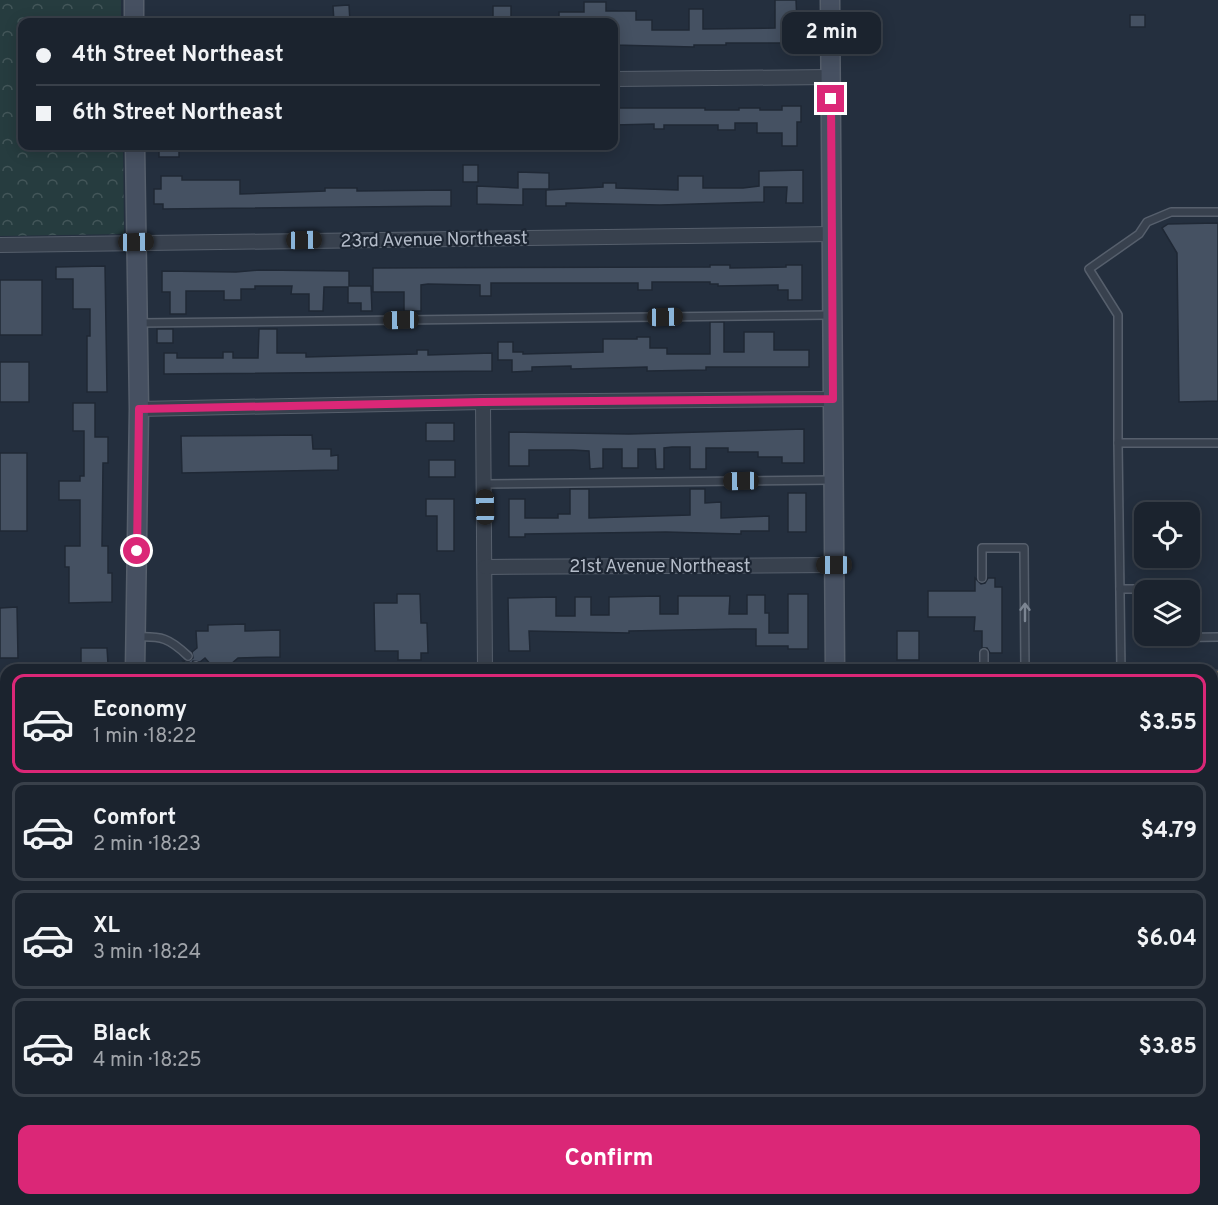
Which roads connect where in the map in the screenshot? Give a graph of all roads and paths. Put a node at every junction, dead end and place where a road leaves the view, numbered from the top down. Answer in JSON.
{"nodes":[{"id":1,"x":134,"y":0,"type":"edge"},
{"id":2,"x":830,"y":0,"type":"edge"},
{"id":3,"x":134,"y":18,"type":"edge"},
{"id":4,"x":831,"y":77,"type":"junction"},
{"id":5,"x":618,"y":79,"type":"edge"},
{"id":6,"x":135,"y":150,"type":"edge"},
{"id":7,"x":1218,"y":212,"type":"edge"},
{"id":8,"x":832,"y":234,"type":"junction"},
{"id":9,"x":136,"y":242,"type":"junction"},
{"id":10,"x":0,"y":245,"type":"edge"},
{"id":11,"x":832,"y":315,"type":"junction"},
{"id":12,"x":138,"y":323,"type":"junction"},
{"id":13,"x":833,"y":399,"type":"junction"},
{"id":14,"x":483,"y":402,"type":"junction"},
{"id":15,"x":139,"y":409,"type":"junction"},
{"id":16,"x":1118,"y":443,"type":"junction"},
{"id":17,"x":1218,"y":443,"type":"edge"},
{"id":18,"x":834,"y":480,"type":"junction"},
{"id":19,"x":484,"y":484,"type":"junction"},
{"id":20,"x":834,"y":565,"type":"junction"},
{"id":21,"x":485,"y":567,"type":"junction"},
{"id":22,"x":982,"y":578,"type":"dead end"},
{"id":23,"x":1120,"y":589,"type":"junction"},
{"id":24,"x":1134,"y":589,"type":"edge"},
{"id":25,"x":136,"y":637,"type":"junction"},
{"id":26,"x":1200,"y":637,"type":"edge"},
{"id":27,"x":1218,"y":637,"type":"edge"},
{"id":28,"x":984,"y":653,"type":"dead end"},
{"id":29,"x":188,"y":656,"type":"dead end"},
{"id":30,"x":135,"y":664,"type":"edge"},
{"id":31,"x":485,"y":664,"type":"edge"},
{"id":32,"x":835,"y":664,"type":"edge"},
{"id":33,"x":984,"y":664,"type":"edge"},
{"id":34,"x":1025,"y":664,"type":"edge"},
{"id":35,"x":1121,"y":664,"type":"edge"}],
"edges":[{"from":1,"to":3,"type":"street"},
{"from":2,"to":4,"type":"street"},
{"from":4,"to":5,"type":"street"},
{"from":4,"to":8,"type":"street"},
{"from":6,"to":9,"type":"street"},
{"from":7,"to":16,"type":"lane"},
{"from":8,"to":9,"type":"street","name":"23rd Avenue Northeast"},
{"from":8,"to":11,"type":"street"},
{"from":9,"to":10,"type":"street","name":"23rd Avenue Northeast"},
{"from":9,"to":12,"type":"street"},
{"from":11,"to":12,"type":"lane"},
{"from":11,"to":13,"type":"street"},
{"from":12,"to":15,"type":"street"},
{"from":13,"to":14,"type":"street"},
{"from":13,"to":18,"type":"street"},
{"from":14,"to":15,"type":"street"},
{"from":14,"to":19,"type":"street"},
{"from":15,"to":25,"type":"street"},
{"from":16,"to":17,"type":"lane"},
{"from":16,"to":23,"type":"lane"},
{"from":18,"to":19,"type":"lane"},
{"from":18,"to":20,"type":"street"},
{"from":19,"to":21,"type":"street"},
{"from":20,"to":21,"type":"street","name":"21st Avenue Northeast"},
{"from":20,"to":32,"type":"street"},
{"from":21,"to":31,"type":"street"},
{"from":34,"to":22,"type":"lane","one_way":true},
{"from":23,"to":24,"type":"lane"},
{"from":23,"to":35,"type":"lane"},
{"from":25,"to":29,"type":"lane"},
{"from":25,"to":30,"type":"street"},
{"from":26,"to":27,"type":"lane"},
{"from":28,"to":33,"type":"lane"}]}
